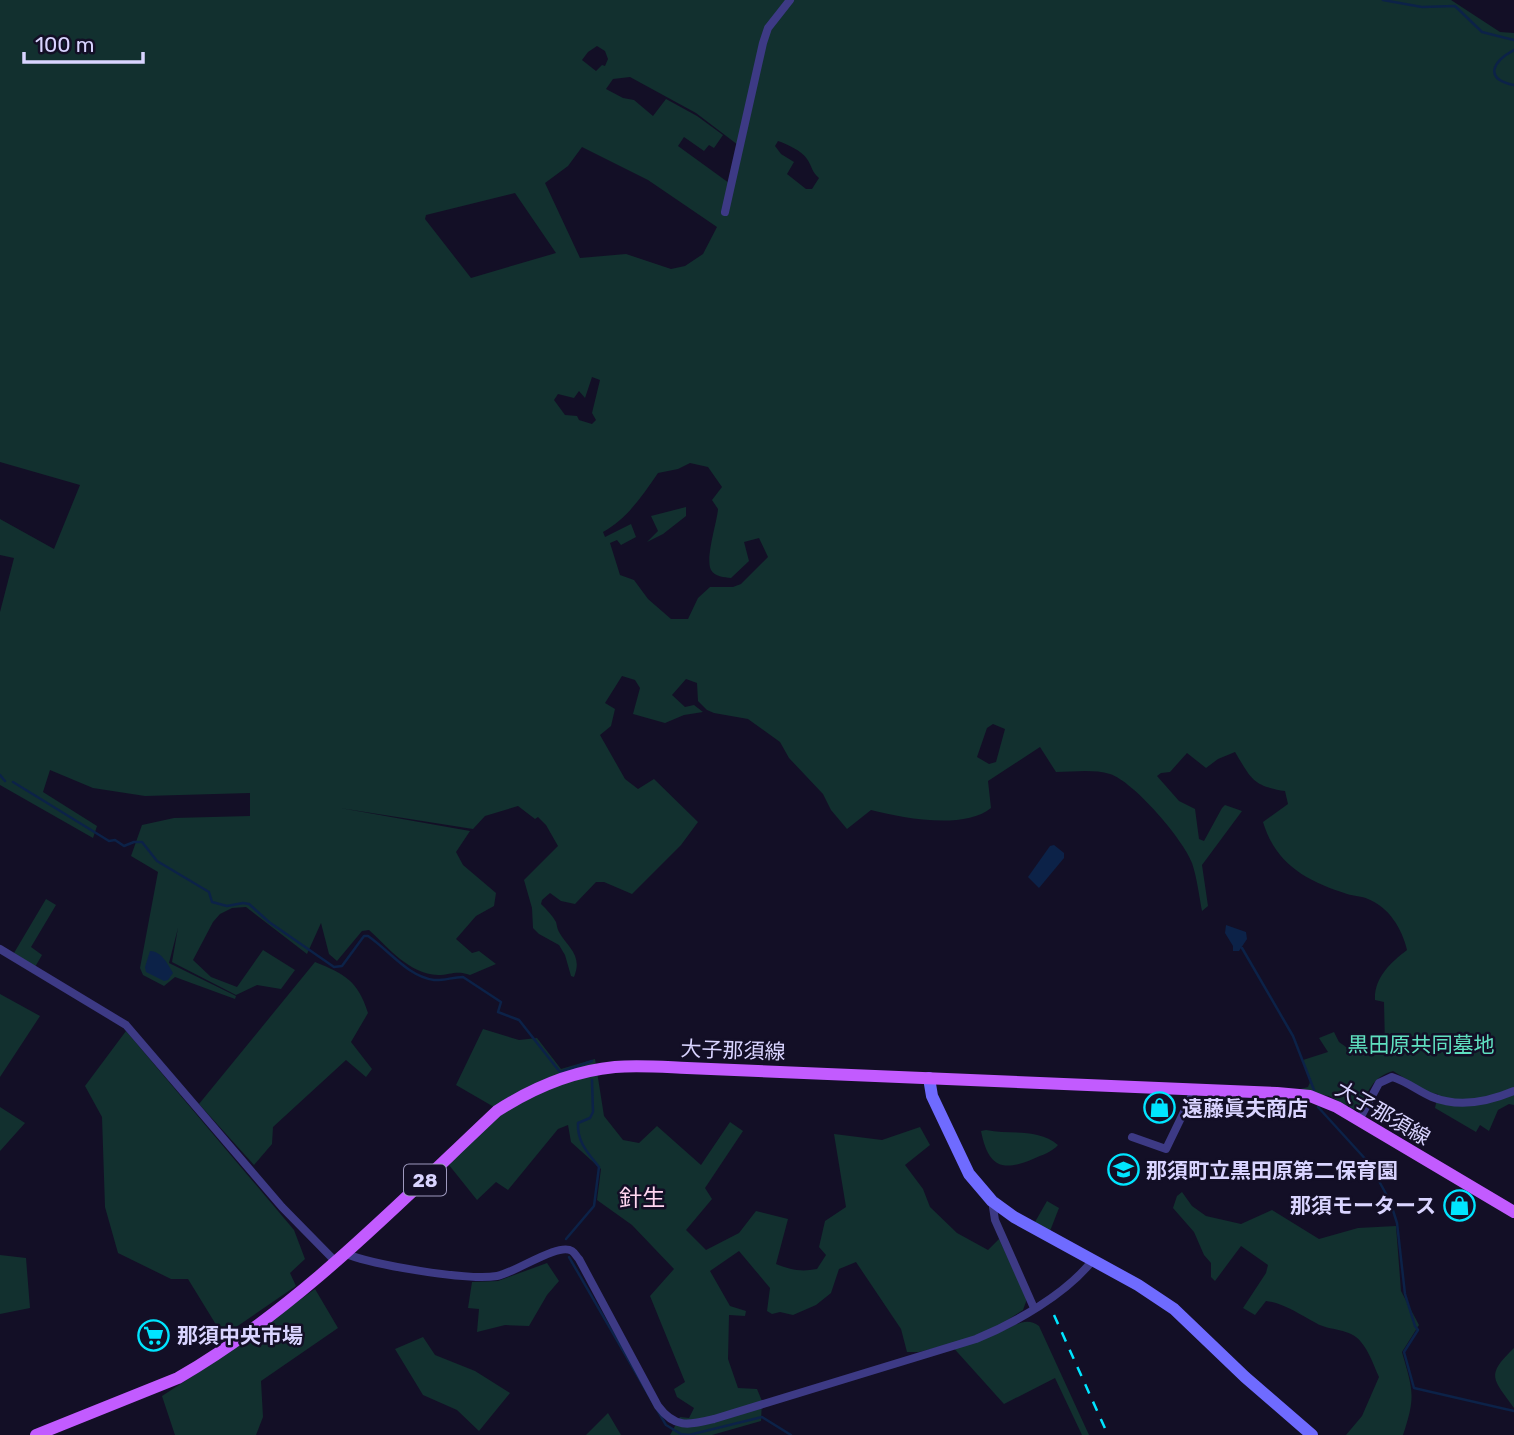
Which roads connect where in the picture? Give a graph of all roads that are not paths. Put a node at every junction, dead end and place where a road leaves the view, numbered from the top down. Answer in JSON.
{"nodes":[{"id":1,"x":790,"y":0,"type":"edge"},
{"id":2,"x":725,"y":212,"type":"dead end"},
{"id":3,"x":0,"y":949,"type":"edge"},
{"id":4,"x":929,"y":1078,"type":"junction"},
{"id":5,"x":1195,"y":1089,"type":"junction"},
{"id":6,"x":1514,"y":1091,"type":"edge"},
{"id":7,"x":1359,"y":1120,"type":"junction"},
{"id":8,"x":1132,"y":1137,"type":"dead end"},
{"id":9,"x":992,"y":1201,"type":"junction"},
{"id":10,"x":1514,"y":1212,"type":"edge"},
{"id":11,"x":339,"y":1257,"type":"junction"},
{"id":12,"x":1092,"y":1261,"type":"junction"},
{"id":13,"x":1034,"y":1308,"type":"junction"},
{"id":14,"x":36,"y":1435,"type":"edge"},
{"id":15,"x":1312,"y":1435,"type":"edge"}],
"edges":[{"from":1,"to":2,"type":"street"},
{"from":3,"to":11,"type":"street"},
{"from":4,"to":5,"type":"main road","name":"大子那須線","number":"28"},
{"from":4,"to":9,"type":"street"},
{"from":4,"to":11,"type":"main road","name":"大子那須線","number":"28"},
{"from":5,"to":7,"type":"main road","name":"大子那須線","number":"28"},
{"from":5,"to":8,"type":"street"},
{"from":6,"to":7,"type":"street"},
{"from":7,"to":10,"type":"main road","name":"大子那須線","number":"28"},
{"from":9,"to":12,"type":"street"},
{"from":9,"to":13,"type":"street"},
{"from":11,"to":13,"type":"street"},
{"from":11,"to":14,"type":"main road","name":"大子那須線","number":"28"},
{"from":12,"to":13,"type":"street"},
{"from":12,"to":15,"type":"street"}]}
